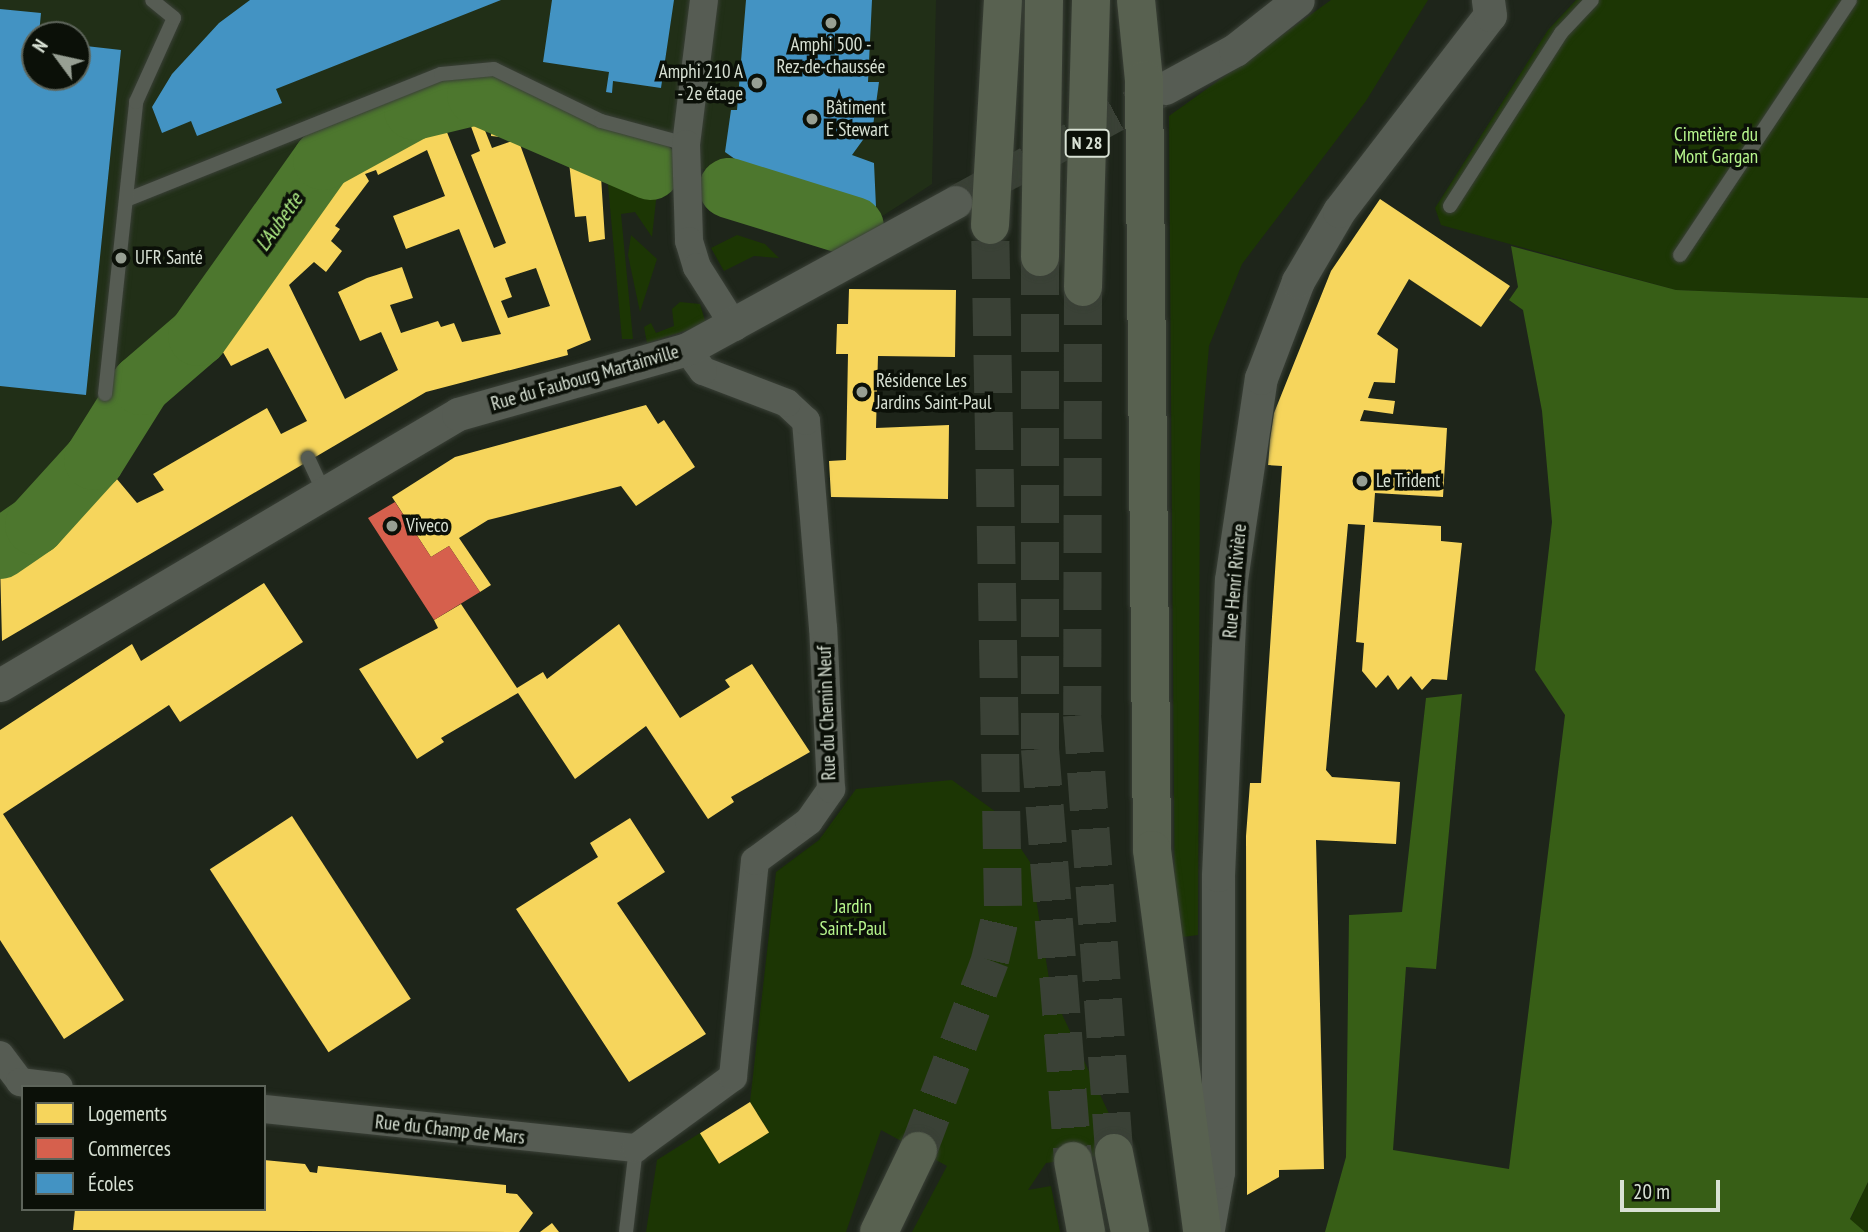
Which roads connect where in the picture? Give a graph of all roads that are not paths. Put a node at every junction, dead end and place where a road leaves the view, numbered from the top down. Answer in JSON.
{"nodes":[{"id":1,"x":152,"y":0,"type":"edge"},
{"id":2,"x":704,"y":0,"type":"edge"},
{"id":3,"x":1003,"y":0,"type":"edge"},
{"id":4,"x":1044,"y":0,"type":"edge"},
{"id":5,"x":1091,"y":0,"type":"edge"},
{"id":6,"x":1136,"y":0,"type":"edge"},
{"id":7,"x":1298,"y":0,"type":"edge"},
{"id":8,"x":1592,"y":0,"type":"edge"},
{"id":9,"x":1850,"y":0,"type":"edge"},
{"id":10,"x":1493,"y":4,"type":"edge"},
{"id":11,"x":1166,"y":88,"type":"tunnel mouth"},
{"id":12,"x":686,"y":144,"type":"junction"},
{"id":13,"x":126,"y":200,"type":"junction"},
{"id":14,"x":955,"y":202,"type":"tunnel mouth"},
{"id":15,"x":1450,"y":206,"type":"dead end"},
{"id":16,"x":990,"y":225,"type":"tunnel mouth"},
{"id":17,"x":1680,"y":254,"type":"dead end"},
{"id":18,"x":1040,"y":257,"type":"tunnel mouth"},
{"id":19,"x":1083,"y":287,"type":"tunnel mouth"},
{"id":20,"x":735,"y":327,"type":"junction"},
{"id":21,"x":687,"y":349,"type":"junction"},
{"id":22,"x":105,"y":394,"type":"dead end"},
{"id":23,"x":308,"y":458,"type":"dead end"},
{"id":24,"x":324,"y":493,"type":"junction"},
{"id":25,"x":0,"y":685,"type":"edge"},
{"id":26,"x":0,"y":1055,"type":"edge"},
{"id":27,"x":44,"y":1085,"type":"edge"},
{"id":28,"x":266,"y":1110,"type":"edge"},
{"id":29,"x":636,"y":1148,"type":"junction"},
{"id":30,"x":918,"y":1151,"type":"tunnel mouth"},
{"id":31,"x":1114,"y":1153,"type":"tunnel mouth"},
{"id":32,"x":1073,"y":1161,"type":"tunnel mouth"},
{"id":33,"x":626,"y":1232,"type":"edge"},
{"id":34,"x":879,"y":1232,"type":"edge"},
{"id":35,"x":1086,"y":1232,"type":"edge"},
{"id":36,"x":1130,"y":1232,"type":"edge"},
{"id":37,"x":1202,"y":1232,"type":"edge"},
{"id":38,"x":1208,"y":1232,"type":"edge"}],
"edges":[{"from":1,"to":13,"type":"lane"},
{"from":2,"to":12,"type":"street"},
{"from":3,"to":16,"type":"highway"},
{"from":4,"to":18,"type":"highway","number":"N 28"},
{"from":5,"to":19,"type":"highway","number":"N 28"},
{"from":6,"to":37,"type":"highway"},
{"from":7,"to":11,"type":"street"},
{"from":8,"to":15,"type":"lane"},
{"from":9,"to":17,"type":"lane"},
{"from":10,"to":38,"type":"street","name":"Rue Henri Rivière"},
{"from":12,"to":13,"type":"lane"},
{"from":12,"to":20,"type":"street"},
{"from":13,"to":22,"type":"lane"},
{"from":14,"to":20,"type":"street","name":"Rue du Faubourg Martainville"},
{"from":20,"to":21,"type":"street","name":"Rue du Faubourg Martainville"},
{"from":21,"to":24,"type":"street","name":"Rue du Faubourg Martainville"},
{"from":21,"to":29,"type":"street","name":"Rue du Chemin Neuf"},
{"from":23,"to":24,"type":"lane"},
{"from":24,"to":25,"type":"street","name":"Rue du Faubourg Martainville"},
{"from":26,"to":27,"type":"street"},
{"from":28,"to":29,"type":"street","name":"Rue du Champ de Mars"},
{"from":29,"to":33,"type":"lane"},
{"from":30,"to":34,"type":"highway"},
{"from":31,"to":36,"type":"highway"},
{"from":32,"to":35,"type":"highway"}]}
